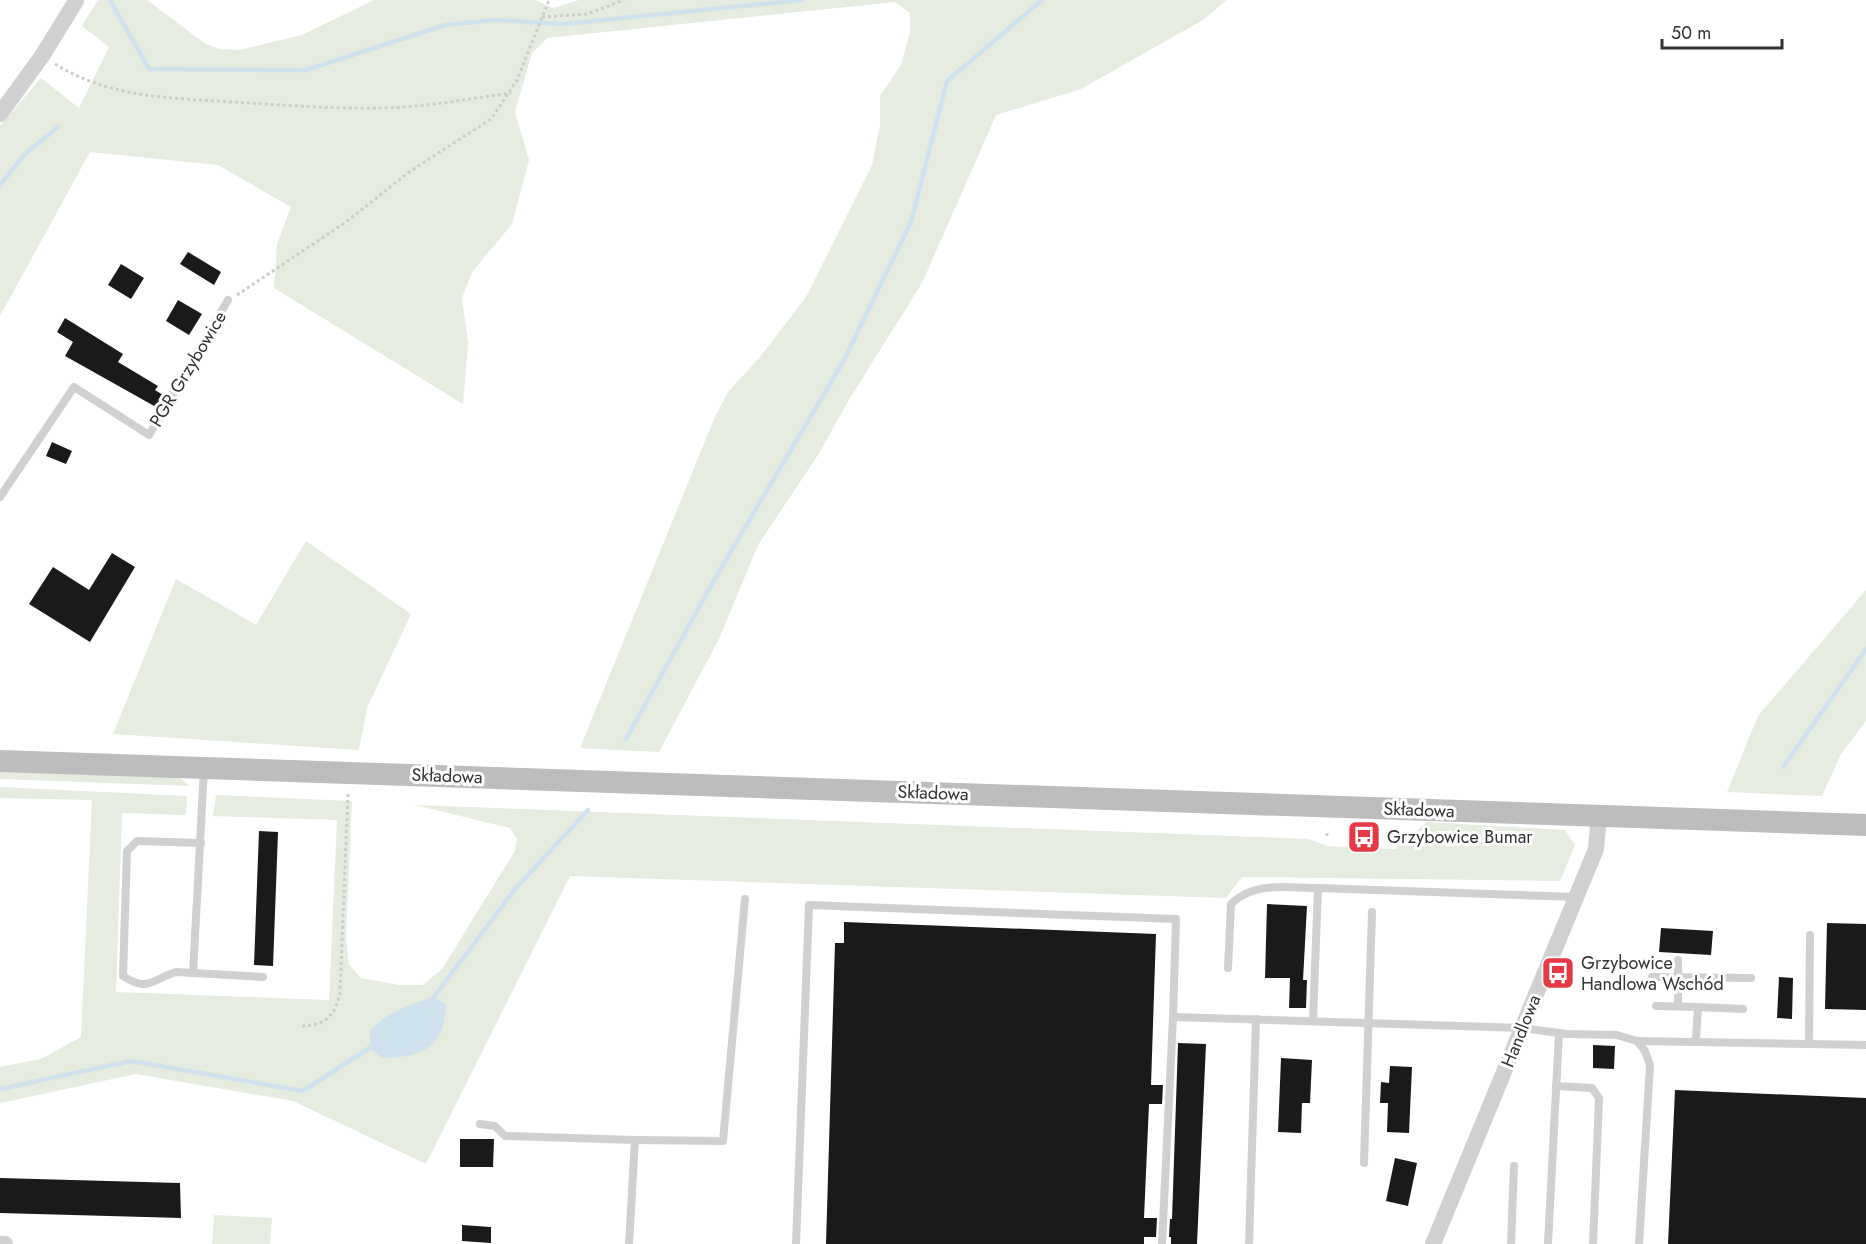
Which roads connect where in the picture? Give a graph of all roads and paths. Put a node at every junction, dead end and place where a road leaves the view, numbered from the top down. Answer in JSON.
{"nodes":[{"id":1,"x":549,"y":0,"type":"edge"},
{"id":2,"x":624,"y":0,"type":"edge"},
{"id":3,"x":76,"y":1,"type":"edge"},
{"id":4,"x":542,"y":17,"type":"junction"},
{"id":5,"x":42,"y":56,"type":"junction"},
{"id":6,"x":510,"y":93,"type":"junction"},
{"id":7,"x":0,"y":114,"type":"edge"},
{"id":8,"x":228,"y":300,"type":"joint"},
{"id":9,"x":0,"y":497,"type":"edge"},
{"id":10,"x":0,"y":761,"type":"edge"},
{"id":11,"x":204,"y":768,"type":"junction"},
{"id":12,"x":349,"y":773,"type":"junction"},
{"id":13,"x":1599,"y":816,"type":"junction"},
{"id":14,"x":1866,"y":825,"type":"edge"},
{"id":15,"x":1327,"y":831,"type":"dead end"},
{"id":16,"x":1393,"y":834,"type":"dead end"},
{"id":17,"x":1327,"y":836,"type":"dead end"},
{"id":18,"x":201,"y":843,"type":"junction"},
{"id":19,"x":1393,"y":843,"type":"dead end"},
{"id":20,"x":1318,"y":888,"type":"junction"},
{"id":21,"x":1576,"y":897,"type":"junction"},
{"id":22,"x":745,"y":899,"type":"dead end"},
{"id":23,"x":1372,"y":912,"type":"dead end"},
{"id":24,"x":1810,"y":935,"type":"dead end"},
{"id":25,"x":1678,"y":960,"type":"dead end"},
{"id":26,"x":1228,"y":968,"type":"dead end"},
{"id":27,"x":194,"y":973,"type":"junction"},
{"id":28,"x":263,"y":977,"type":"dead end"},
{"id":29,"x":1652,"y":977,"type":"dead end"},
{"id":30,"x":1678,"y":977,"type":"junction"},
{"id":31,"x":1751,"y":978,"type":"dead end"},
{"id":32,"x":1656,"y":1006,"type":"dead end"},
{"id":33,"x":1678,"y":1006,"type":"junction"},
{"id":34,"x":1698,"y":1007,"type":"junction"},
{"id":35,"x":1743,"y":1009,"type":"dead end"},
{"id":36,"x":1173,"y":1017,"type":"junction"},
{"id":37,"x":1256,"y":1019,"type":"junction"},
{"id":38,"x":1312,"y":1021,"type":"junction"},
{"id":39,"x":1370,"y":1023,"type":"junction"},
{"id":40,"x":302,"y":1026,"type":"dead end"},
{"id":41,"x":1522,"y":1028,"type":"junction"},
{"id":42,"x":1559,"y":1033,"type":"junction"},
{"id":43,"x":1696,"y":1040,"type":"junction"},
{"id":44,"x":1637,"y":1041,"type":"junction"},
{"id":45,"x":1809,"y":1043,"type":"junction"},
{"id":46,"x":1866,"y":1045,"type":"edge"},
{"id":47,"x":1556,"y":1086,"type":"junction"},
{"id":48,"x":480,"y":1124,"type":"dead end"},
{"id":49,"x":635,"y":1140,"type":"junction"},
{"id":50,"x":1364,"y":1163,"type":"dead end"},
{"id":51,"x":1515,"y":1166,"type":"dead end"},
{"id":52,"x":0,"y":1244,"type":"edge"},
{"id":53,"x":5,"y":1244,"type":"edge"},
{"id":54,"x":629,"y":1244,"type":"edge"},
{"id":55,"x":796,"y":1244,"type":"edge"},
{"id":56,"x":1162,"y":1244,"type":"edge"},
{"id":57,"x":1249,"y":1244,"type":"edge"},
{"id":58,"x":1433,"y":1244,"type":"edge"},
{"id":59,"x":1511,"y":1244,"type":"edge"},
{"id":60,"x":1548,"y":1244,"type":"edge"},
{"id":61,"x":1593,"y":1244,"type":"edge"},
{"id":62,"x":1640,"y":1244,"type":"edge"}],
"edges":[{"from":1,"to":4,"type":"path"},
{"from":2,"to":4,"type":"path"},
{"from":3,"to":5,"type":"street"},
{"from":4,"to":6,"type":"path"},
{"from":5,"to":6,"type":"path"},
{"from":5,"to":7,"type":"street"},
{"from":6,"to":8,"type":"path"},
{"from":8,"to":9,"type":"lane","name":"PGR Grzybowice"},
{"from":10,"to":11,"type":"main road","name":"Składowa"},
{"from":11,"to":12,"type":"main road","name":"Składowa"},
{"from":11,"to":18,"type":"lane"},
{"from":12,"to":13,"type":"main road","name":"Składowa"},
{"from":12,"to":40,"type":"path"},
{"from":13,"to":14,"type":"main road","name":"Składowa"},
{"from":13,"to":21,"type":"street","name":"Handlowa"},
{"from":15,"to":17,"type":"path"},
{"from":16,"to":19,"type":"path"},
{"from":18,"to":27,"type":"lane"},
{"from":18,"to":27,"type":"lane"},
{"from":20,"to":21,"type":"lane"},
{"from":20,"to":26,"type":"lane"},
{"from":20,"to":38,"type":"lane"},
{"from":21,"to":41,"type":"street","name":"Handlowa"},
{"from":22,"to":49,"type":"lane"},
{"from":23,"to":39,"type":"lane"},
{"from":24,"to":45,"type":"lane"},
{"from":25,"to":30,"type":"lane"},
{"from":27,"to":28,"type":"lane"},
{"from":29,"to":30,"type":"lane"},
{"from":30,"to":31,"type":"lane"},
{"from":30,"to":33,"type":"lane"},
{"from":32,"to":33,"type":"lane"},
{"from":33,"to":34,"type":"lane"},
{"from":34,"to":35,"type":"lane"},
{"from":34,"to":43,"type":"lane"},
{"from":36,"to":37,"type":"lane"},
{"from":36,"to":55,"type":"lane"},
{"from":36,"to":56,"type":"lane"},
{"from":37,"to":38,"type":"lane"},
{"from":37,"to":57,"type":"lane"},
{"from":38,"to":39,"type":"lane"},
{"from":39,"to":41,"type":"lane"},
{"from":39,"to":50,"type":"lane"},
{"from":41,"to":42,"type":"lane"},
{"from":41,"to":58,"type":"street","name":"Handlowa"},
{"from":42,"to":44,"type":"lane"},
{"from":42,"to":47,"type":"lane"},
{"from":43,"to":44,"type":"lane"},
{"from":43,"to":45,"type":"lane"},
{"from":44,"to":62,"type":"lane"},
{"from":45,"to":46,"type":"lane"},
{"from":47,"to":60,"type":"lane"},
{"from":47,"to":61,"type":"lane"},
{"from":48,"to":49,"type":"lane"},
{"from":49,"to":54,"type":"lane"},
{"from":51,"to":59,"type":"lane"},
{"from":52,"to":53,"type":"street"}]}
